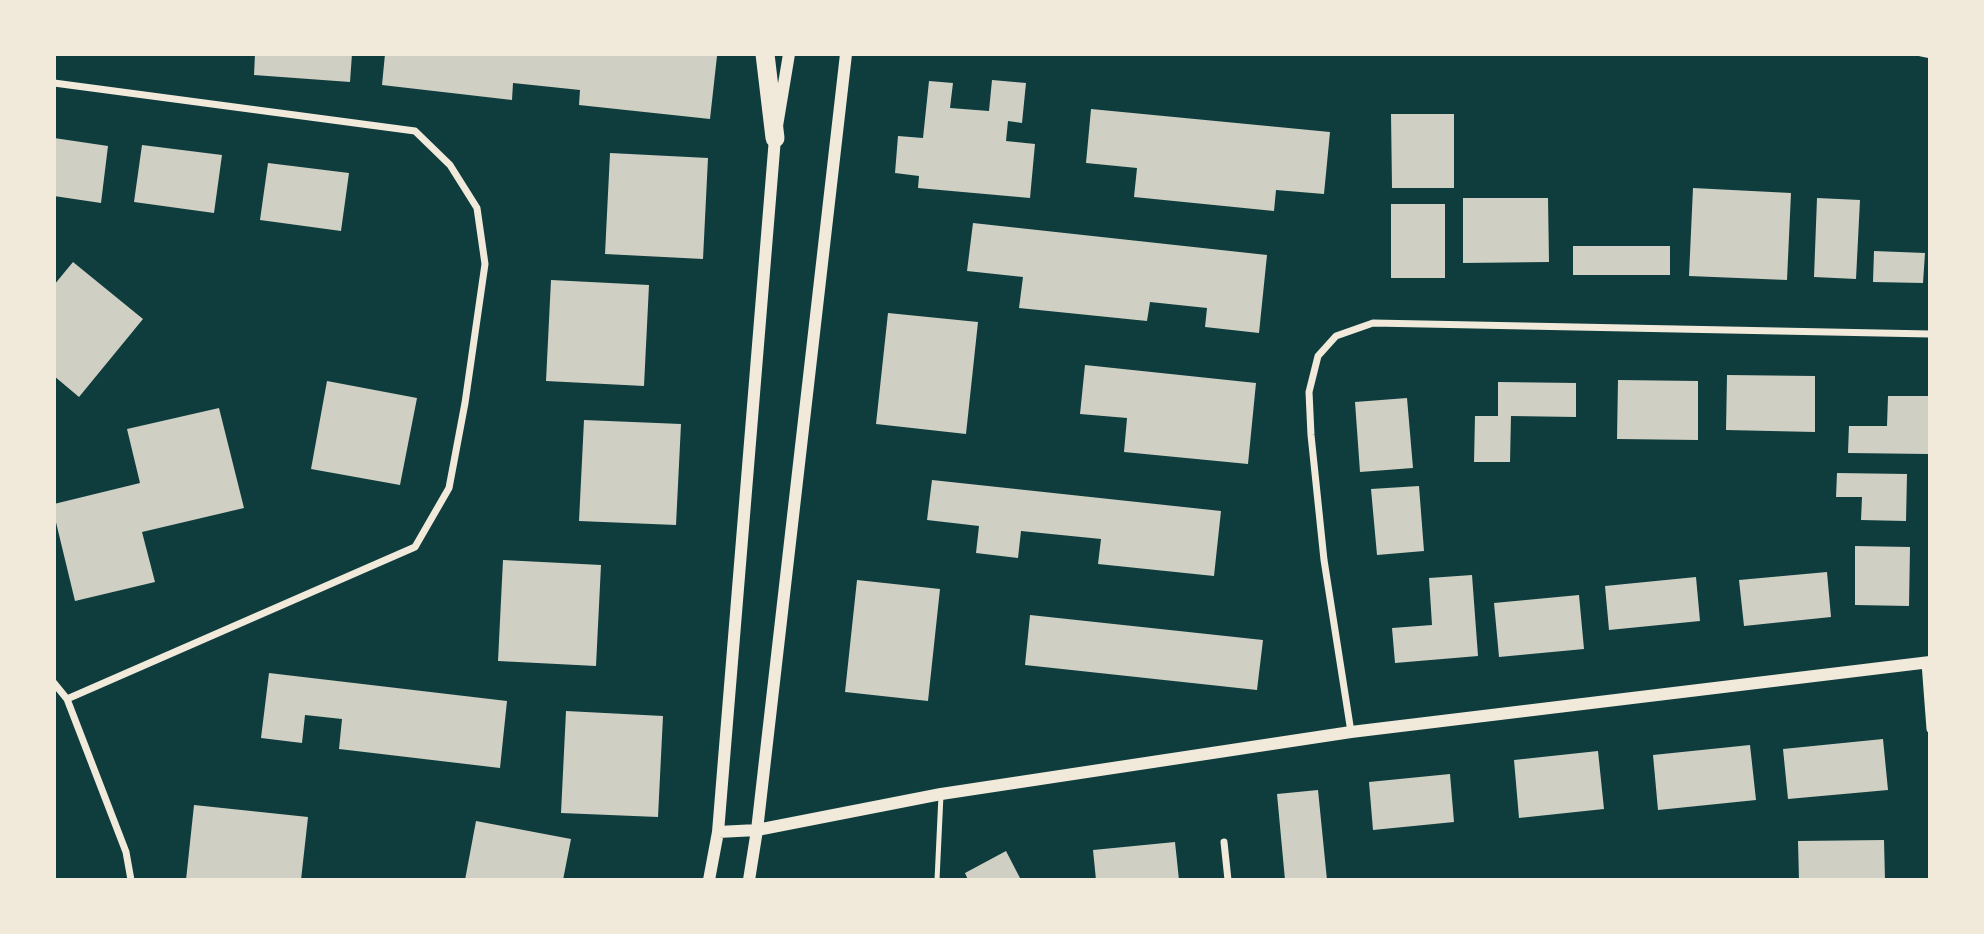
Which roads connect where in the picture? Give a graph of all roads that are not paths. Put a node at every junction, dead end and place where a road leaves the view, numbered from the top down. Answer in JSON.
{"nodes":[{"id":1,"x":765,"y":54,"type":"edge"},
{"id":2,"x":789,"y":54,"type":"edge"},
{"id":3,"x":846,"y":54,"type":"edge"},
{"id":4,"x":54,"y":83,"type":"edge"},
{"id":5,"x":775,"y":138,"type":"junction"},
{"id":6,"x":1930,"y":334,"type":"edge"},
{"id":7,"x":1927,"y":662,"type":"edge"},
{"id":8,"x":54,"y":683,"type":"edge"},
{"id":9,"x":67,"y":699,"type":"junction"},
{"id":10,"x":1930,"y":729,"type":"edge"},
{"id":11,"x":1351,"y":732,"type":"junction"},
{"id":12,"x":941,"y":794,"type":"junction"},
{"id":13,"x":757,"y":830,"type":"junction"},
{"id":14,"x":718,"y":832,"type":"junction"},
{"id":15,"x":1224,"y":842,"type":"dead end"},
{"id":16,"x":131,"y":880,"type":"edge"},
{"id":17,"x":709,"y":880,"type":"edge"},
{"id":18,"x":749,"y":880,"type":"edge"},
{"id":19,"x":937,"y":880,"type":"edge"},
{"id":20,"x":1227,"y":880,"type":"edge"}],
"edges":[{"from":1,"to":5,"type":"highway"},
{"from":2,"to":5,"type":"street"},
{"from":3,"to":13,"type":"street"},
{"from":4,"to":9,"type":"street"},
{"from":5,"to":14,"type":"street"},
{"from":6,"to":11,"type":"street"},
{"from":7,"to":10,"type":"street"},
{"from":7,"to":11,"type":"street"},
{"from":8,"to":9,"type":"street"},
{"from":9,"to":16,"type":"street"},
{"from":11,"to":12,"type":"street"},
{"from":12,"to":13,"type":"street"},
{"from":12,"to":19,"type":"lane"},
{"from":13,"to":14,"type":"street"},
{"from":13,"to":18,"type":"street"},
{"from":14,"to":17,"type":"street"},
{"from":15,"to":20,"type":"street"}]}
